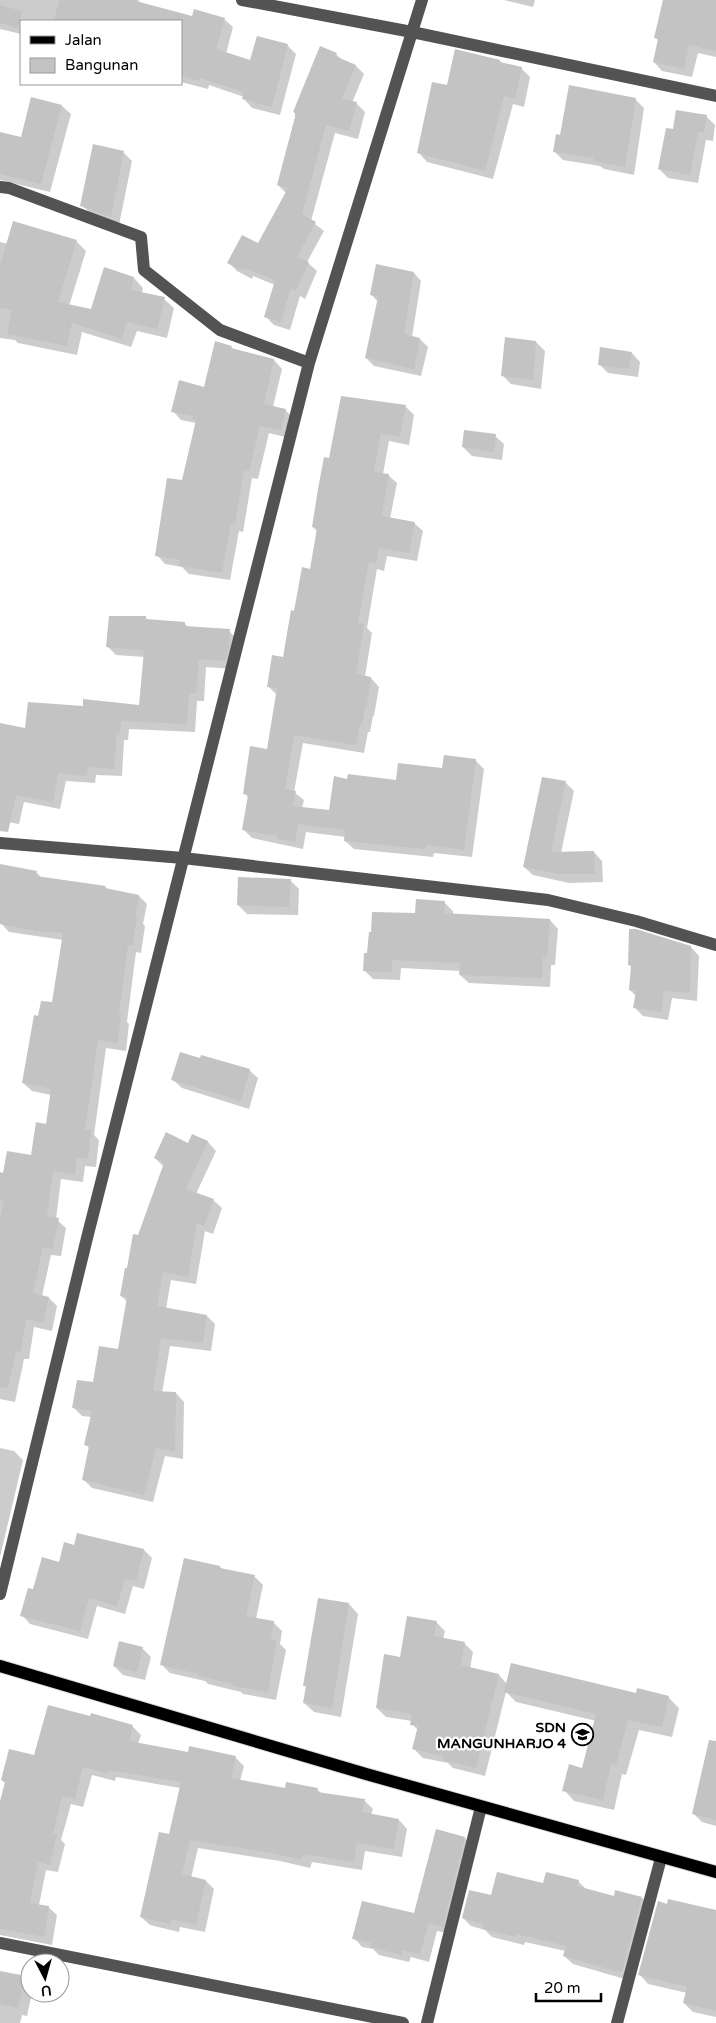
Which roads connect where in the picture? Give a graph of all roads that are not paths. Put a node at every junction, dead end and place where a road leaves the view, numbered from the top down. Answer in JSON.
{"nodes":[{"id":1,"x":242,"y":0,"type":"edge"},
{"id":2,"x":422,"y":0,"type":"edge"},
{"id":3,"x":412,"y":32,"type":"junction"},
{"id":4,"x":716,"y":96,"type":"edge"},
{"id":5,"x":0,"y":187,"type":"edge"},
{"id":6,"x":309,"y":363,"type":"junction"},
{"id":7,"x":0,"y":843,"type":"edge"},
{"id":8,"x":183,"y":858,"type":"junction"},
{"id":9,"x":716,"y":945,"type":"edge"},
{"id":10,"x":0,"y":1594,"type":"edge"},
{"id":11,"x":0,"y":1666,"type":"edge"},
{"id":12,"x":481,"y":1807,"type":"junction"},
{"id":13,"x":662,"y":1858,"type":"junction"},
{"id":14,"x":716,"y":1872,"type":"edge"},
{"id":15,"x":0,"y":1943,"type":"edge"},
{"id":16,"x":403,"y":2023,"type":"edge"},
{"id":17,"x":427,"y":2023,"type":"edge"},
{"id":18,"x":617,"y":2023,"type":"edge"}],
"edges":[{"from":1,"to":3,"type":"street"},
{"from":2,"to":3,"type":"street"},
{"from":3,"to":4,"type":"street"},
{"from":3,"to":6,"type":"street"},
{"from":5,"to":6,"type":"street"},
{"from":6,"to":8,"type":"street"},
{"from":7,"to":8,"type":"street"},
{"from":8,"to":9,"type":"street"},
{"from":8,"to":10,"type":"street"},
{"from":11,"to":12,"type":"main road"},
{"from":12,"to":13,"type":"main road"},
{"from":12,"to":17,"type":"street"},
{"from":13,"to":14,"type":"main road"},
{"from":13,"to":18,"type":"street"},
{"from":15,"to":16,"type":"street"}]}
